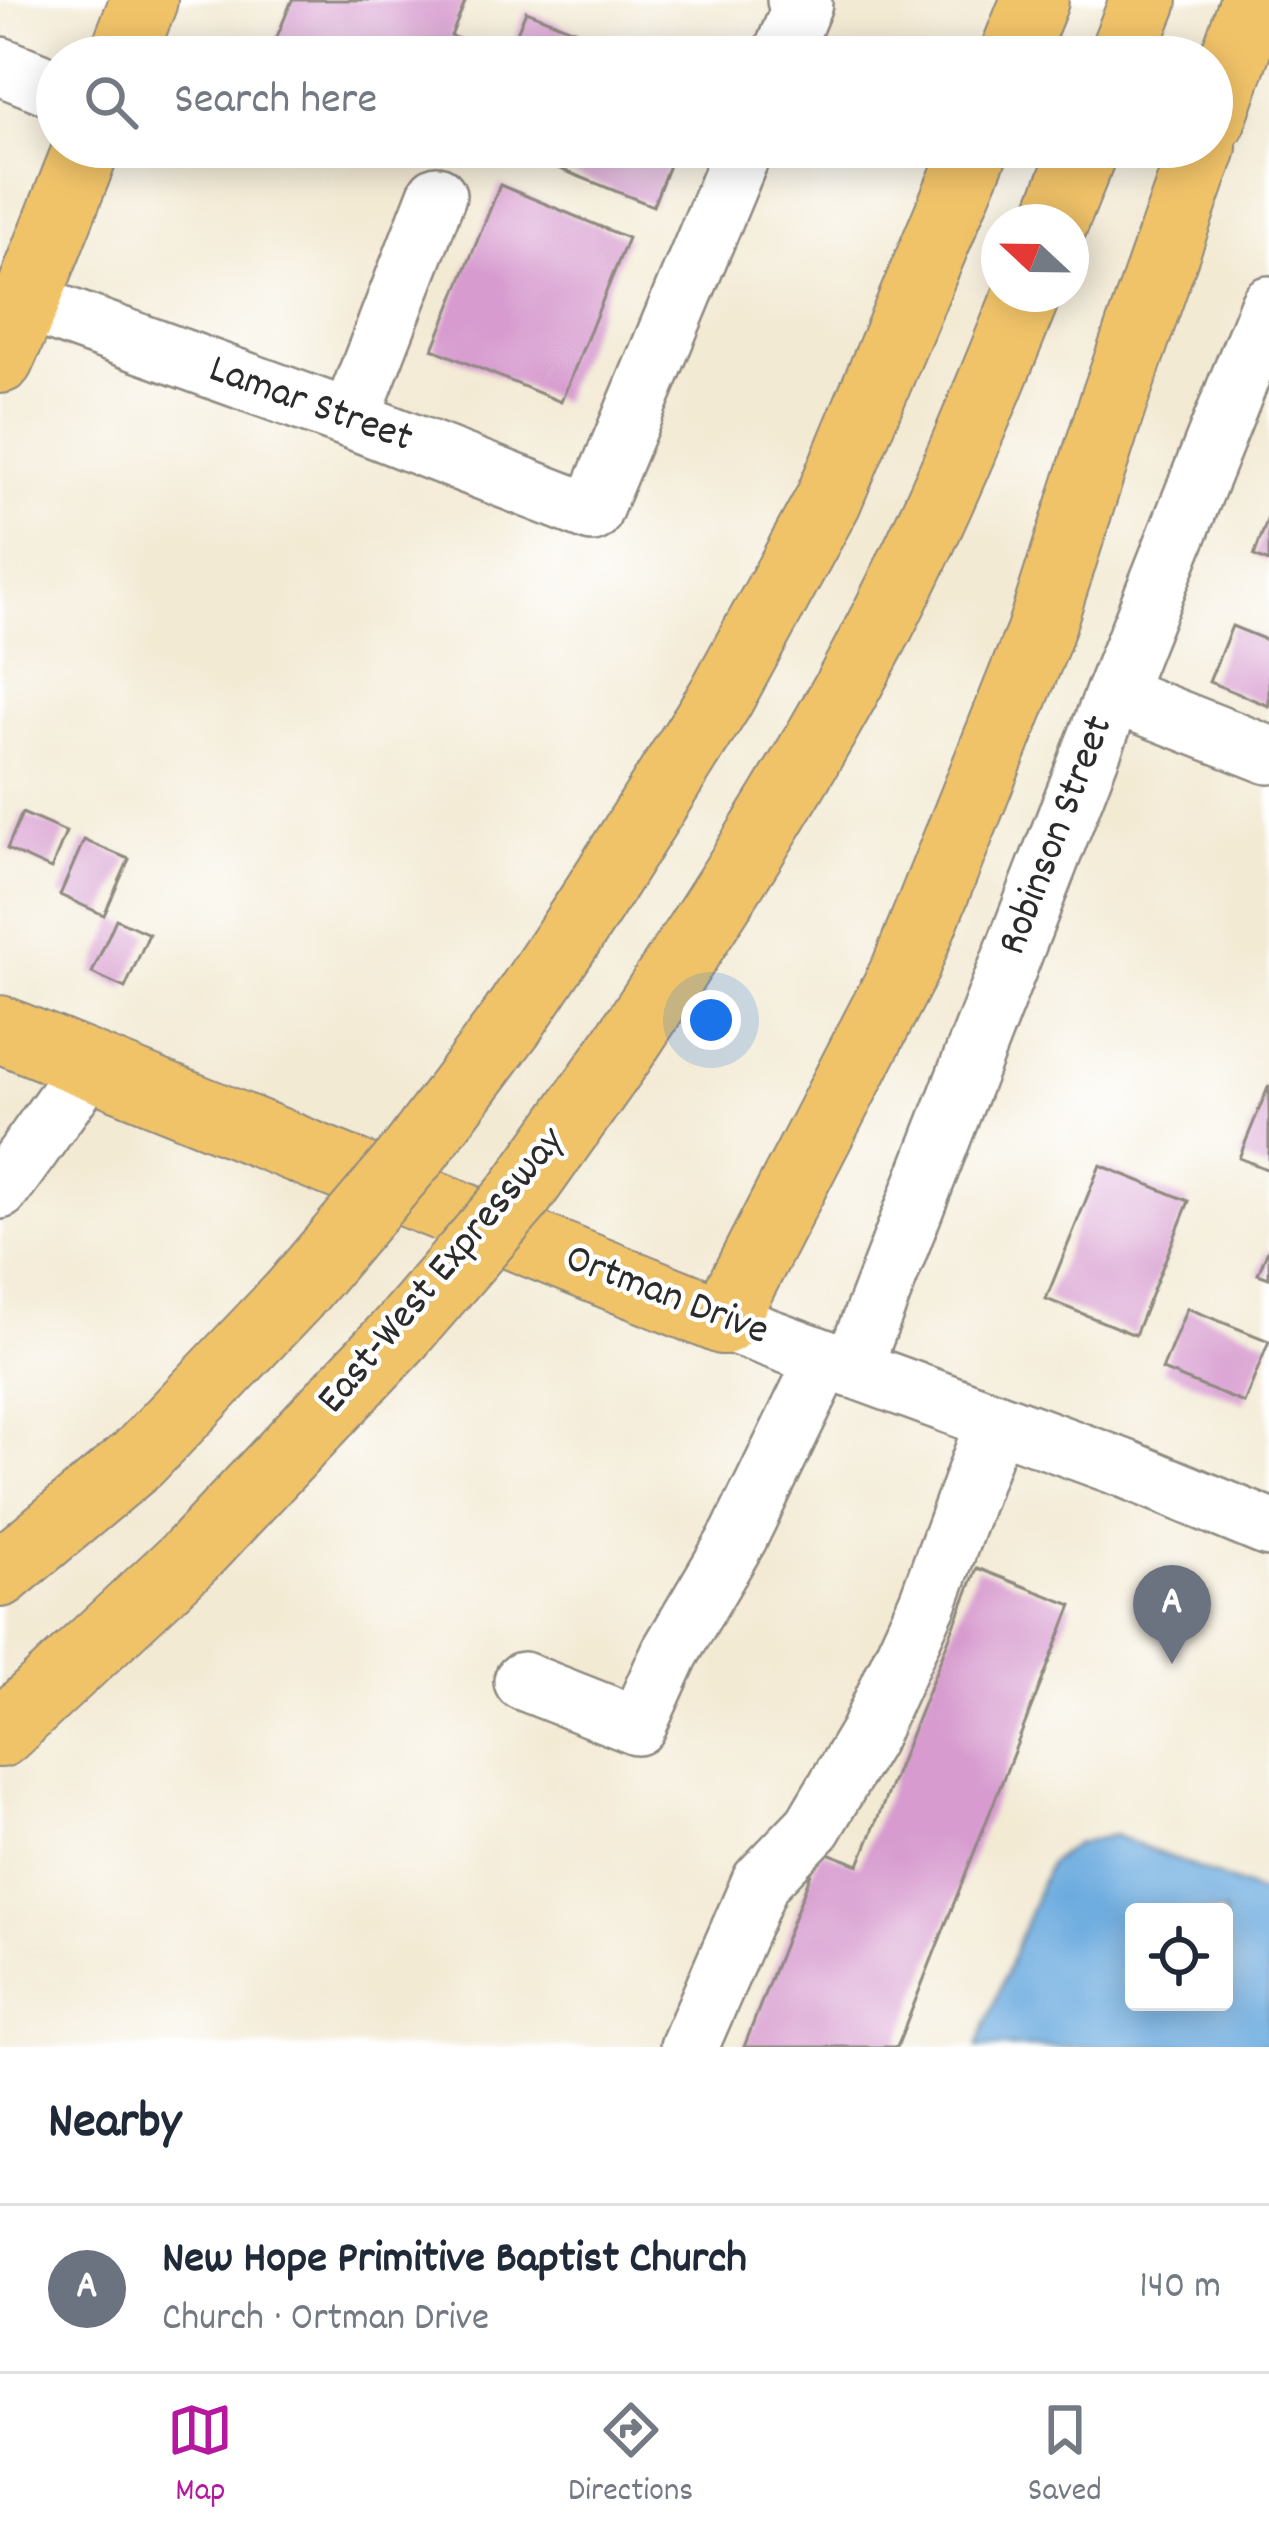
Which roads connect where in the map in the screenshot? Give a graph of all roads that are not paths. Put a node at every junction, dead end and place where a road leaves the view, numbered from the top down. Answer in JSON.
{"nodes":[{"id":1,"x":144,"y":0,"type":"edge"},
{"id":2,"x":1035,"y":0,"type":"edge"},
{"id":3,"x":1144,"y":0,"type":"edge"},
{"id":4,"x":1254,"y":0,"type":"edge"},
{"id":5,"x":800,"y":1,"type":"edge"},
{"id":6,"x":130,"y":36,"type":"edge"},
{"id":7,"x":788,"y":36,"type":"edge"},
{"id":8,"x":1020,"y":36,"type":"edge"},
{"id":9,"x":1129,"y":36,"type":"edge"},
{"id":10,"x":1233,"y":60,"type":"edge"},
{"id":11,"x":0,"y":66,"type":"edge"},
{"id":12,"x":36,"y":81,"type":"edge"},
{"id":13,"x":78,"y":168,"type":"edge"},
{"id":14,"x":734,"y":168,"type":"edge"},
{"id":15,"x":967,"y":168,"type":"edge"},
{"id":16,"x":1077,"y":168,"type":"edge"},
{"id":17,"x":1196,"y":168,"type":"edge"},
{"id":18,"x":437,"y":195,"type":"dead end"},
{"id":19,"x":1062,"y":204,"type":"edge"},
{"id":20,"x":1269,"y":305,"type":"edge"},
{"id":21,"x":1020,"y":312,"type":"edge"},
{"id":22,"x":13,"y":331,"type":"edge"},
{"id":23,"x":350,"y":419,"type":"junction"},
{"id":24,"x":1114,"y":694,"type":"junction"},
{"id":25,"x":1269,"y":755,"type":"edge"},
{"id":26,"x":0,"y":1029,"type":"edge"},
{"id":27,"x":91,"y":1065,"type":"junction"},
{"id":28,"x":0,"y":1190,"type":"edge"},
{"id":29,"x":723,"y":1321,"type":"junction"},
{"id":30,"x":839,"y":1364,"type":"junction"},
{"id":31,"x":995,"y":1421,"type":"junction"},
{"id":32,"x":1269,"y":1528,"type":"edge"},
{"id":33,"x":0,"y":1574,"type":"edge"},
{"id":34,"x":523,"y":1681,"type":"dead end"},
{"id":35,"x":0,"y":1735,"type":"edge"},
{"id":36,"x":688,"y":2047,"type":"edge"}],
"edges":[{"from":1,"to":6,"type":"main road"},
{"from":2,"to":8,"type":"main road"},
{"from":3,"to":9,"type":"main road"},
{"from":4,"to":10,"type":"main road"},
{"from":5,"to":7,"type":"street"},
{"from":11,"to":12,"type":"street"},
{"from":13,"to":22,"type":"main road"},
{"from":14,"to":23,"type":"street","name":"Lamar Street"},
{"from":15,"to":33,"type":"main road","bridge":true},
{"from":16,"to":19,"type":"main road"},
{"from":17,"to":29,"type":"main road"},
{"from":18,"to":23,"type":"street"},
{"from":20,"to":24,"type":"street","name":"Robinson Street"},
{"from":21,"to":35,"type":"main road","name":"East-West Expressway","bridge":true},
{"from":22,"to":23,"type":"street","name":"Lamar Street"},
{"from":24,"to":25,"type":"street"},
{"from":24,"to":30,"type":"street","name":"Robinson Street"},
{"from":26,"to":27,"type":"main road","name":"Ortman Drive"},
{"from":27,"to":28,"type":"street"},
{"from":27,"to":29,"type":"main road","name":"Ortman Drive"},
{"from":29,"to":30,"type":"street","name":"Ortman Drive"},
{"from":30,"to":31,"type":"street","name":"Ortman Drive"},
{"from":30,"to":34,"type":"street","name":"Robinson Street"},
{"from":31,"to":32,"type":"street","name":"Ortman Drive"},
{"from":31,"to":36,"type":"street"}]}
